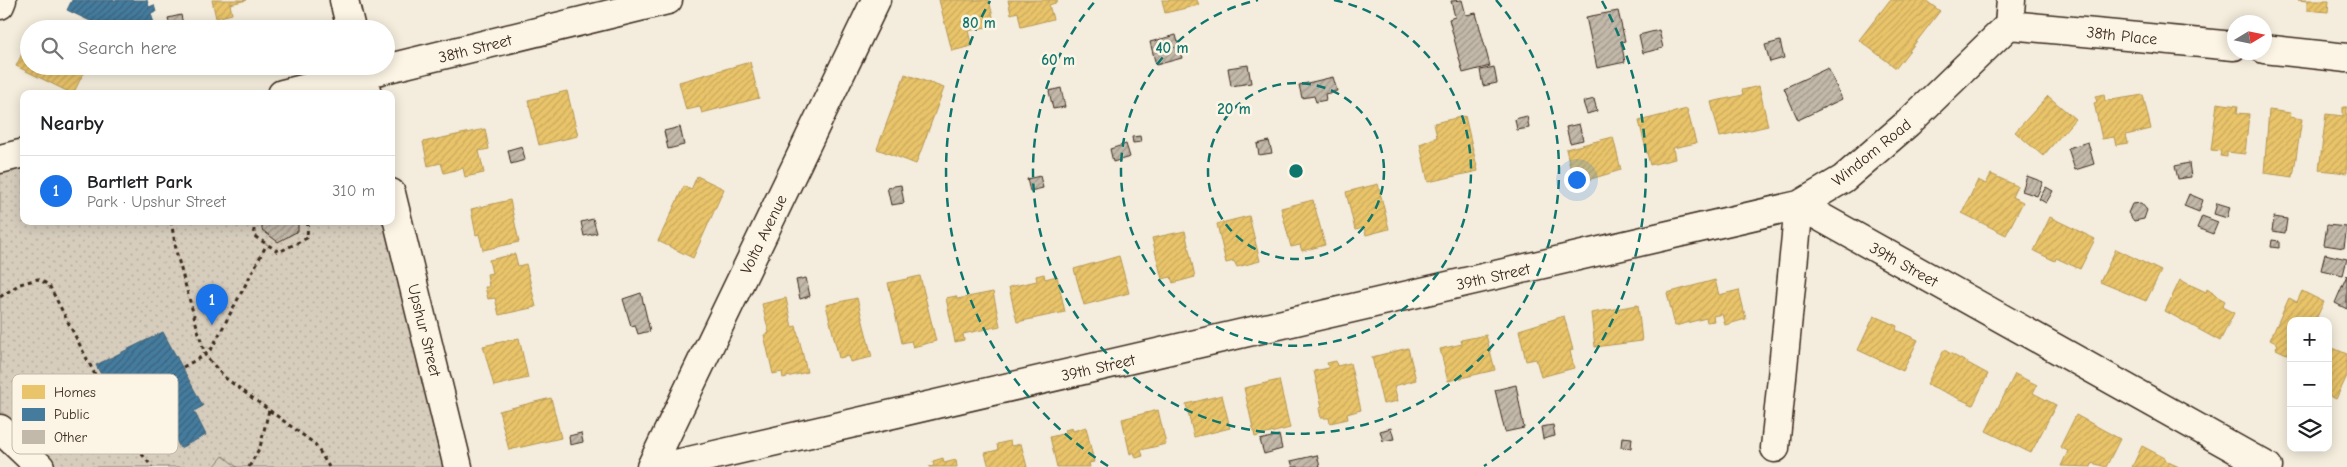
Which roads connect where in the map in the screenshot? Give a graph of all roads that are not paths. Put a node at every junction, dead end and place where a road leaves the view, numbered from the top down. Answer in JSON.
{"nodes":[{"id":1,"x":2,"y":0,"type":"edge"},
{"id":2,"x":344,"y":0,"type":"edge"},
{"id":3,"x":668,"y":0,"type":"edge"},
{"id":4,"x":876,"y":0,"type":"edge"},
{"id":5,"x":0,"y":5,"type":"edge"},
{"id":6,"x":2010,"y":12,"type":"edge"},
{"id":7,"x":349,"y":20,"type":"edge"},
{"id":8,"x":2227,"y":45,"type":"edge"},
{"id":9,"x":2272,"y":50,"type":"edge"},
{"id":10,"x":2347,"y":58,"type":"edge"},
{"id":11,"x":395,"y":70,"type":"edge"},
{"id":12,"x":363,"y":78,"type":"edge"},
{"id":13,"x":302,"y":90,"type":"edge"},
{"id":14,"x":20,"y":154,"type":"edge"},
{"id":15,"x":0,"y":159,"type":"edge"},
{"id":16,"x":1799,"y":205,"type":"junction"},
{"id":17,"x":395,"y":210,"type":"edge"},
{"id":18,"x":0,"y":429,"type":"edge"},
{"id":19,"x":12,"y":440,"type":"edge"},
{"id":20,"x":1775,"y":448,"type":"dead end"},
{"id":21,"x":26,"y":454,"type":"edge"},
{"id":22,"x":40,"y":467,"type":"edge"},
{"id":23,"x":458,"y":467,"type":"edge"},
{"id":24,"x":651,"y":467,"type":"edge"},
{"id":25,"x":663,"y":467,"type":"edge"},
{"id":26,"x":2268,"y":467,"type":"edge"}],
"edges":[{"from":1,"to":5,"type":"street"},
{"from":2,"to":7,"type":"street"},
{"from":3,"to":11,"type":"street","name":"38th Street"},
{"from":4,"to":24,"type":"street","name":"Volta Avenue"},
{"from":6,"to":8,"type":"street","name":"38th Place"},
{"from":6,"to":16,"type":"street","name":"Windom Road"},
{"from":9,"to":10,"type":"street"},
{"from":12,"to":13,"type":"street","name":"38th Street"},
{"from":14,"to":15,"type":"street"},
{"from":16,"to":20,"type":"street"},
{"from":16,"to":25,"type":"street","name":"39th Street"},
{"from":16,"to":26,"type":"street","name":"39th Street"},
{"from":17,"to":23,"type":"street","name":"Upshur Street"},
{"from":18,"to":19,"type":"street"},
{"from":21,"to":22,"type":"street"}]}
